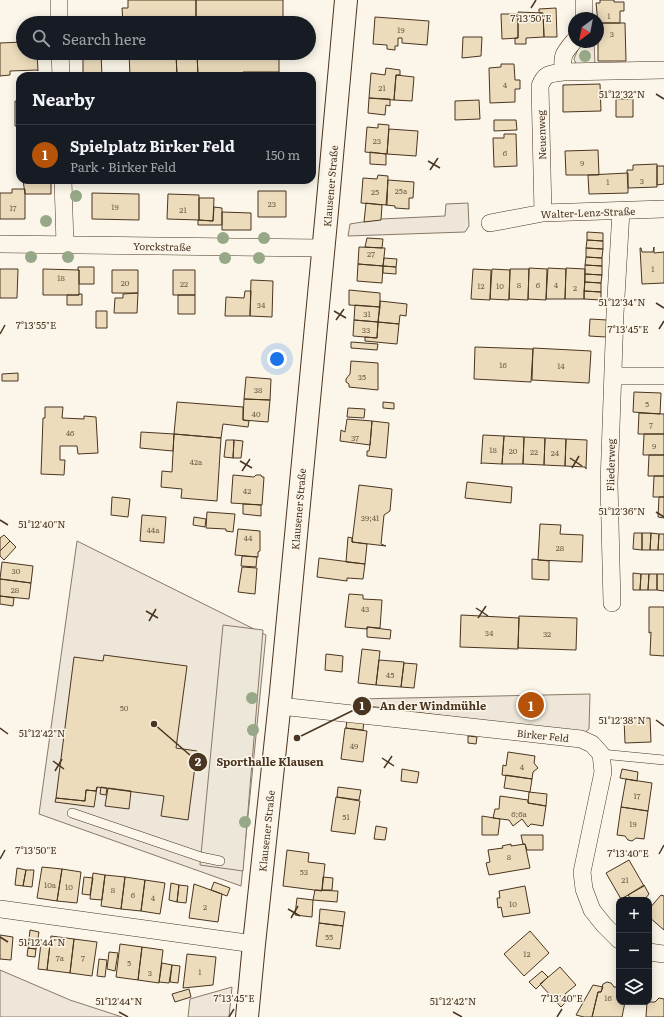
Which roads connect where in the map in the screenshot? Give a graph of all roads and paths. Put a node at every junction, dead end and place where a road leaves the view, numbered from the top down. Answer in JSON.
{"nodes":[{"id":1,"x":59,"y":0,"type":"edge"},
{"id":2,"x":346,"y":0,"type":"edge"},
{"id":3,"x":584,"y":0,"type":"edge"},
{"id":4,"x":584,"y":12,"type":"edge"},
{"id":5,"x":59,"y":16,"type":"edge"},
{"id":6,"x":568,"y":48,"type":"edge"},
{"id":7,"x":60,"y":60,"type":"edge"},
{"id":8,"x":664,"y":70,"type":"edge"},
{"id":9,"x":61,"y":72,"type":"edge"},
{"id":10,"x":563,"y":72,"type":"junction"},
{"id":11,"x":63,"y":184,"type":"edge"},
{"id":12,"x":664,"y":209,"type":"edge"},
{"id":13,"x":621,"y":211,"type":"junction"},
{"id":14,"x":543,"y":213,"type":"junction"},
{"id":15,"x":490,"y":223,"type":"dead end"},
{"id":16,"x":0,"y":244,"type":"edge"},
{"id":17,"x":65,"y":245,"type":"junction"},
{"id":18,"x":323,"y":248,"type":"junction"},
{"id":19,"x":613,"y":376,"type":"junction"},
{"id":20,"x":664,"y":376,"type":"edge"},
{"id":21,"x":612,"y":603,"type":"dead end"},
{"id":22,"x":280,"y":706,"type":"junction"},
{"id":23,"x":601,"y":754,"type":"junction"},
{"id":24,"x":664,"y":760,"type":"edge"},
{"id":25,"x":72,"y":813,"type":"dead end"},
{"id":26,"x":220,"y":861,"type":"dead end"},
{"id":27,"x":0,"y":909,"type":"edge"},
{"id":28,"x":616,"y":937,"type":"edge"},
{"id":29,"x":254,"y":944,"type":"junction"},
{"id":30,"x":247,"y":1017,"type":"edge"}],
"edges":[{"from":1,"to":5,"type":"street"},
{"from":2,"to":18,"type":"main road","name":"Klausener Straße"},
{"from":3,"to":4,"type":"street"},
{"from":6,"to":10,"type":"street"},
{"from":7,"to":9,"type":"street"},
{"from":8,"to":10,"type":"street","name":"Neuenweg"},
{"from":10,"to":14,"type":"street","name":"Neuenweg"},
{"from":11,"to":17,"type":"street"},
{"from":12,"to":13,"type":"street","name":"Walter-Lenz-Straße"},
{"from":13,"to":14,"type":"street","name":"Walter-Lenz-Straße"},
{"from":13,"to":19,"type":"street","name":"Fliederweg"},
{"from":14,"to":15,"type":"street","name":"Walter-Lenz-Straße"},
{"from":16,"to":17,"type":"street","name":"Yorckstraße"},
{"from":17,"to":18,"type":"street","name":"Yorckstraße"},
{"from":18,"to":22,"type":"main road","name":"Klausener Straße"},
{"from":19,"to":20,"type":"street"},
{"from":19,"to":21,"type":"street","name":"Fliederweg"},
{"from":22,"to":23,"type":"street","name":"Birker Feld"},
{"from":22,"to":29,"type":"main road","name":"Klausener Straße"},
{"from":23,"to":24,"type":"lane"},
{"from":23,"to":28,"type":"street"},
{"from":25,"to":26,"type":"lane"},
{"from":27,"to":29,"type":"street"},
{"from":29,"to":30,"type":"main road","name":"Klausener Straße"}]}
